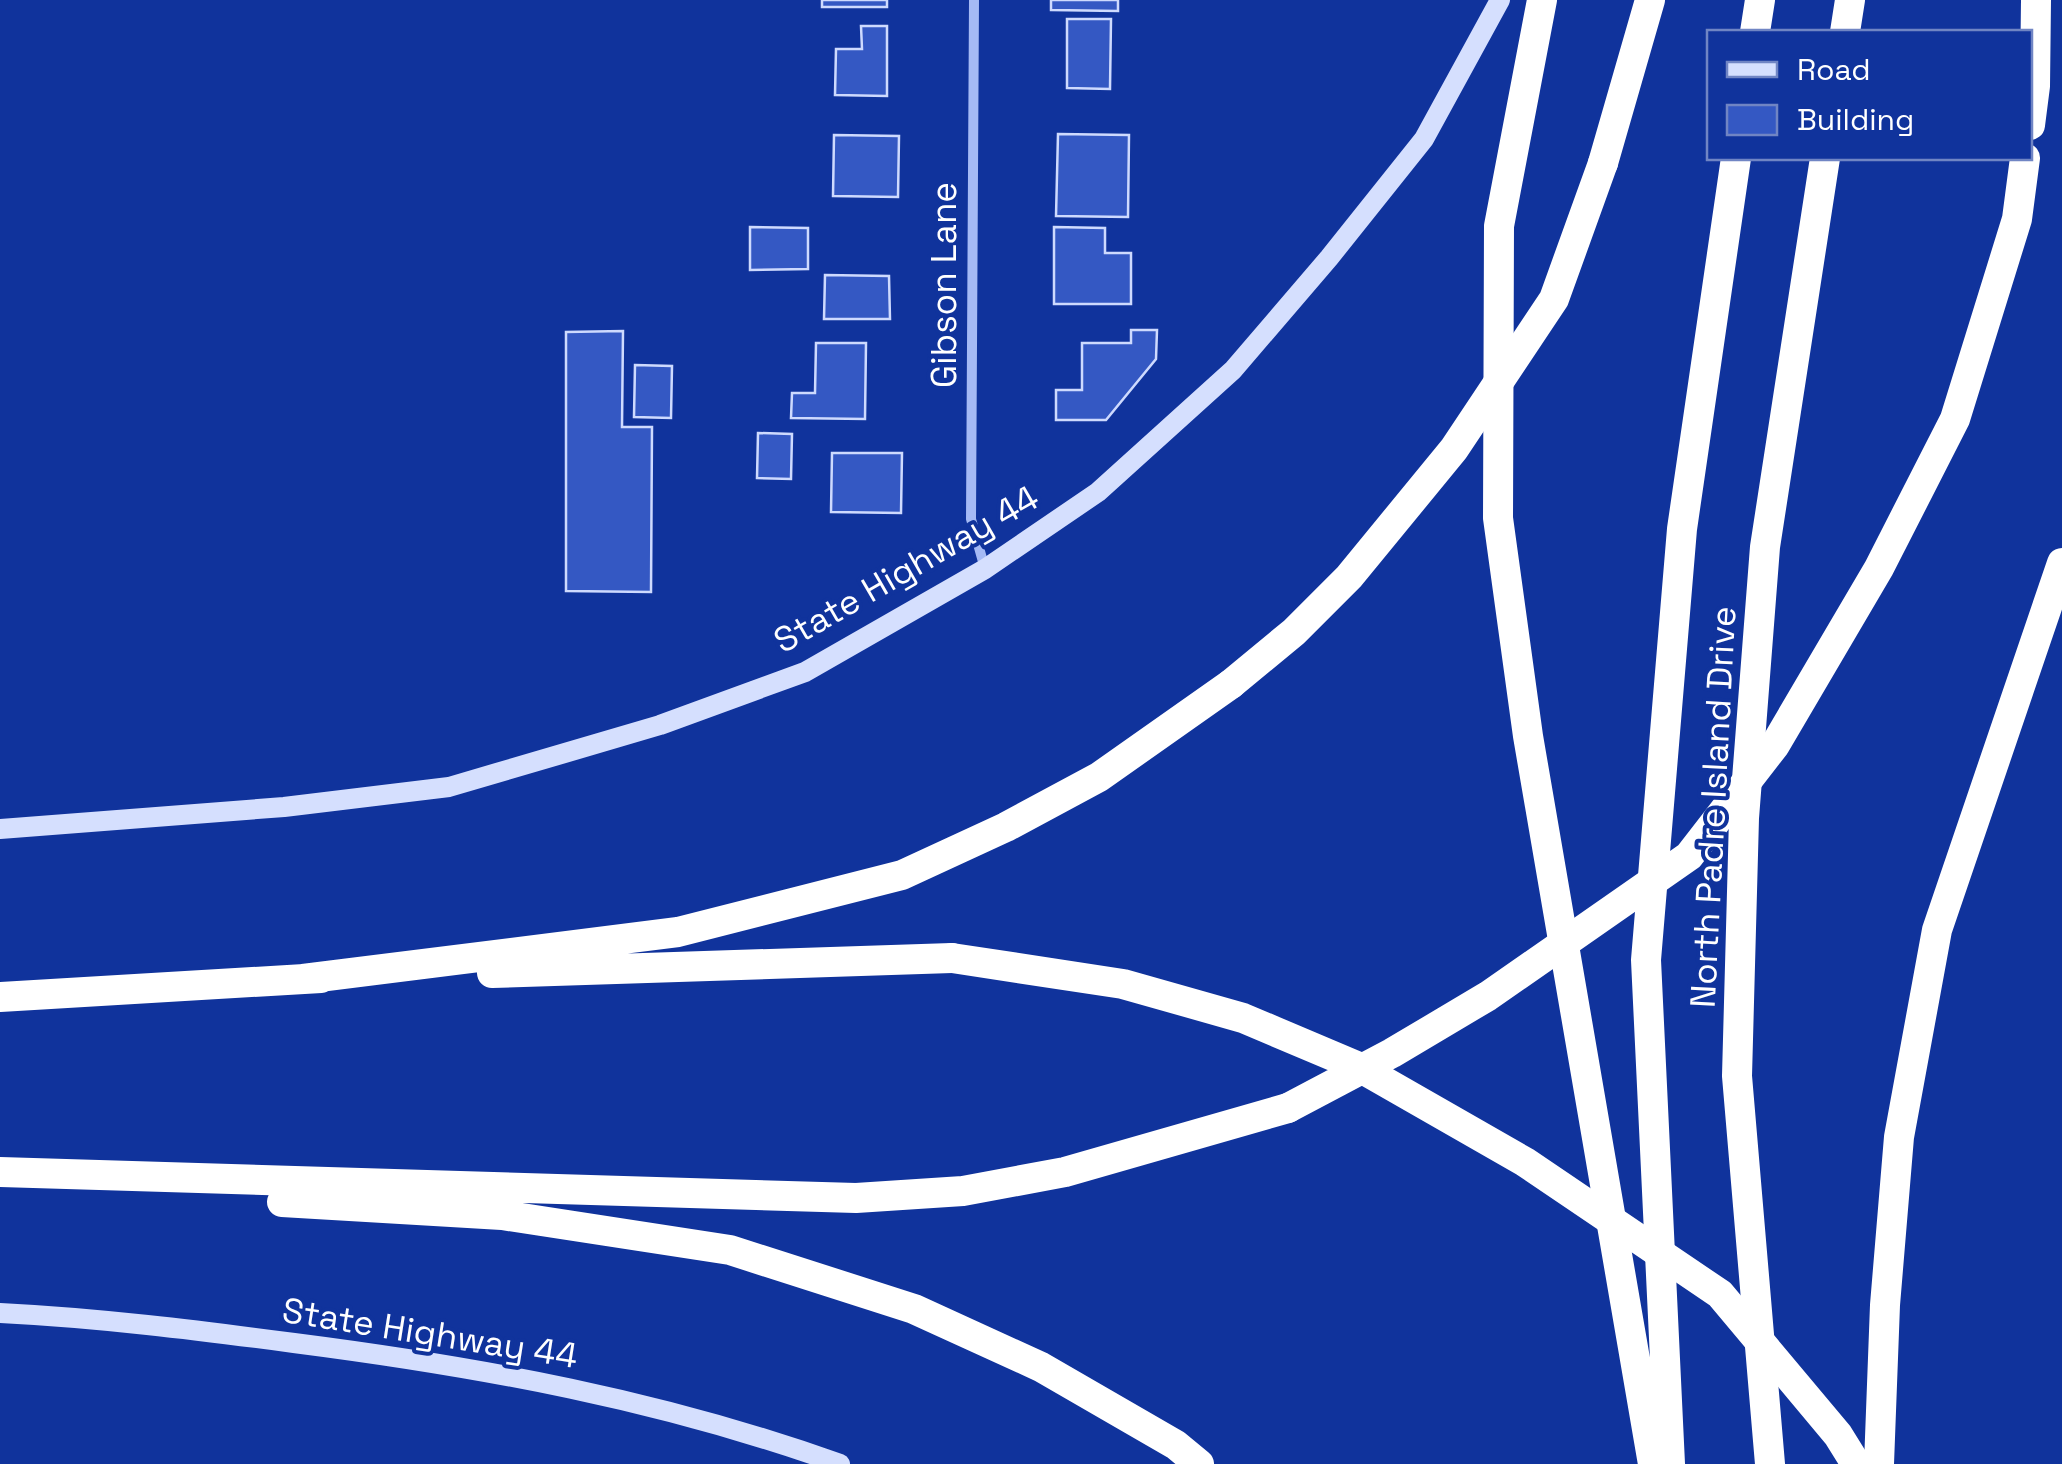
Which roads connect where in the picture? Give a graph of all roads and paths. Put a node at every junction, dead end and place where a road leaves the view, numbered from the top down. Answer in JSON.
{"nodes":[{"id":1,"x":974,"y":0,"type":"edge"},
{"id":2,"x":1500,"y":0,"type":"edge"},
{"id":3,"x":1542,"y":0,"type":"edge"},
{"id":4,"x":1650,"y":0,"type":"edge"},
{"id":5,"x":1760,"y":0,"type":"edge"},
{"id":6,"x":1850,"y":0,"type":"edge"},
{"id":7,"x":2036,"y":0,"type":"edge"},
{"id":8,"x":1755,"y":30,"type":"edge"},
{"id":9,"x":1845,"y":30,"type":"edge"},
{"id":10,"x":2032,"y":106,"type":"edge"},
{"id":11,"x":1736,"y":160,"type":"edge"},
{"id":12,"x":1826,"y":160,"type":"edge"},
{"id":13,"x":2025,"y":160,"type":"edge"},
{"id":14,"x":2062,"y":563,"type":"edge"},
{"id":15,"x":985,"y":569,"type":"junction"},
{"id":16,"x":0,"y":829,"type":"edge"},
{"id":17,"x":303,"y":979,"type":"junction"},
{"id":18,"x":0,"y":996,"type":"edge"},
{"id":19,"x":0,"y":1172,"type":"edge"},
{"id":20,"x":0,"y":1185,"type":"edge"},
{"id":21,"x":0,"y":1313,"type":"edge"},
{"id":22,"x":840,"y":1464,"type":"edge"},
{"id":23,"x":1199,"y":1464,"type":"edge"},
{"id":24,"x":1653,"y":1464,"type":"edge"},
{"id":25,"x":1670,"y":1464,"type":"edge"},
{"id":26,"x":1770,"y":1464,"type":"edge"},
{"id":27,"x":1856,"y":1464,"type":"edge"},
{"id":28,"x":1879,"y":1464,"type":"edge"}],
"edges":[{"from":1,"to":15,"type":"street","name":"Gibson Lane"},
{"from":2,"to":15,"type":"main road","name":"State Highway 44"},
{"from":3,"to":24,"type":"highway"},
{"from":4,"to":17,"type":"highway","bridge":true},
{"from":5,"to":8,"type":"highway"},
{"from":6,"to":9,"type":"highway"},
{"from":7,"to":10,"type":"highway"},
{"from":11,"to":25,"type":"highway","name":"North Padre Island Drive"},
{"from":12,"to":26,"type":"highway","name":"North Padre Island Drive"},
{"from":13,"to":19,"type":"highway","bridge":true},
{"from":14,"to":28,"type":"highway"},
{"from":15,"to":16,"type":"main road","name":"State Highway 44"},
{"from":17,"to":18,"type":"highway"},
{"from":17,"to":27,"type":"highway","bridge":true},
{"from":20,"to":23,"type":"highway"},
{"from":21,"to":22,"type":"main road","name":"State Highway 44"}]}
